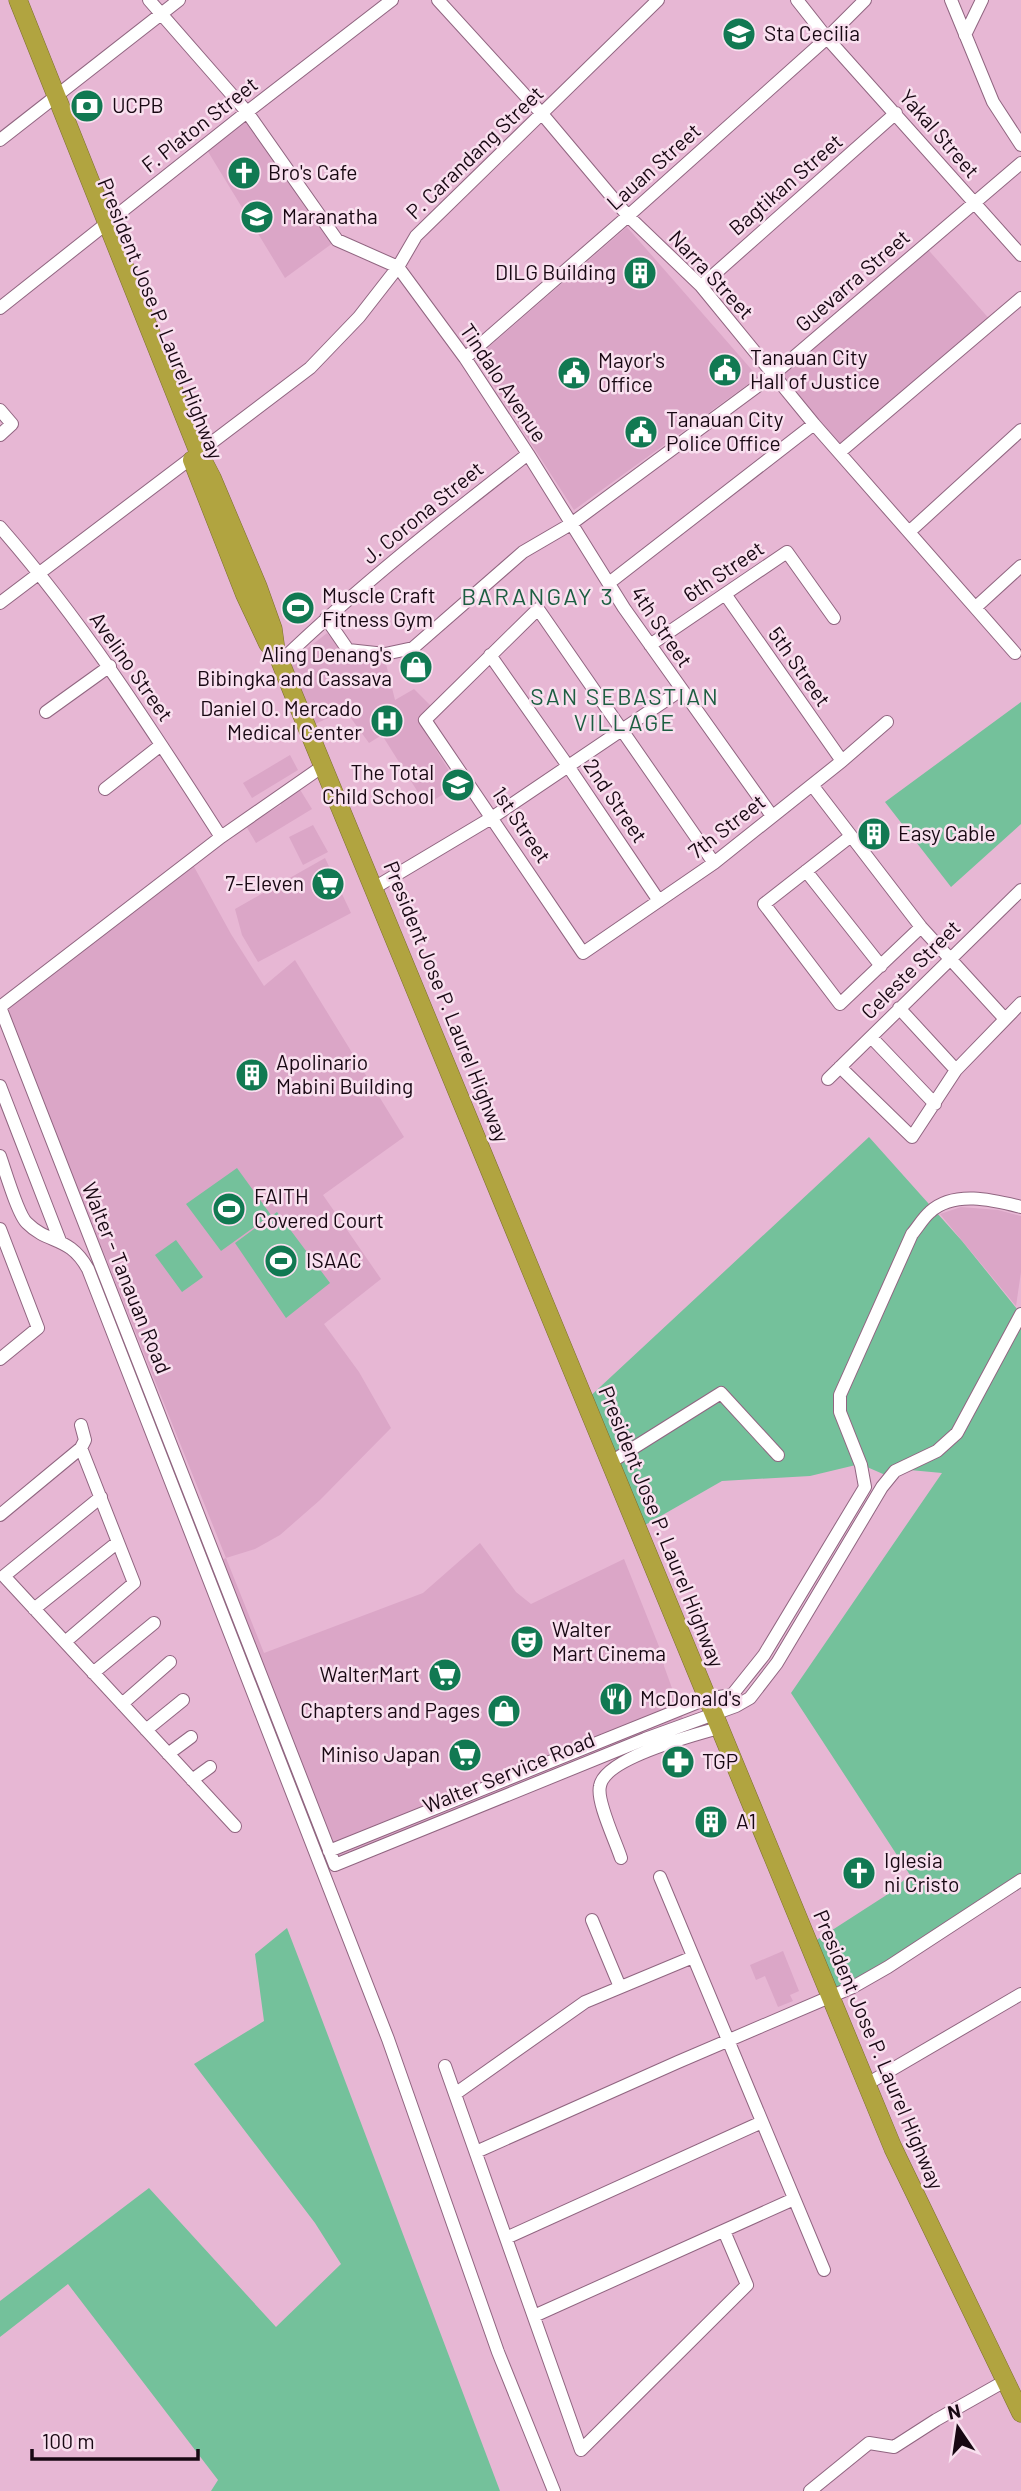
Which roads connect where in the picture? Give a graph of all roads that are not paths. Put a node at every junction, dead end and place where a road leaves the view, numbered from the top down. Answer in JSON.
{"nodes":[{"id":1,"x":9,"y":0,"type":"edge"},
{"id":2,"x":18,"y":0,"type":"edge"},
{"id":3,"x":149,"y":0,"type":"edge"},
{"id":4,"x":178,"y":0,"type":"edge"},
{"id":5,"x":392,"y":0,"type":"edge"},
{"id":6,"x":438,"y":0,"type":"edge"},
{"id":7,"x":658,"y":0,"type":"edge"},
{"id":8,"x":797,"y":0,"type":"edge"},
{"id":9,"x":865,"y":0,"type":"edge"},
{"id":10,"x":951,"y":0,"type":"edge"},
{"id":11,"x":982,"y":0,"type":"edge"},
{"id":12,"x":161,"y":14,"type":"junction"},
{"id":13,"x":965,"y":35,"type":"junction"},
{"id":14,"x":827,"y":37,"type":"junction"},
{"id":15,"x":53,"y":99,"type":"junction"},
{"id":16,"x":247,"y":112,"type":"junction"},
{"id":17,"x":896,"y":113,"type":"junction"},
{"id":18,"x":543,"y":115,"type":"junction"},
{"id":19,"x":0,"y":140,"type":"edge"},
{"id":20,"x":1021,"y":145,"type":"edge"},
{"id":21,"x":1021,"y":163,"type":"edge"},
{"id":22,"x":973,"y":203,"type":"junction"},
{"id":23,"x":628,"y":216,"type":"junction"},
{"id":24,"x":103,"y":225,"type":"junction"},
{"id":25,"x":1021,"y":256,"type":"edge"},
{"id":26,"x":398,"y":267,"type":"junction"},
{"id":27,"x":701,"y":286,"type":"junction"},
{"id":28,"x":1021,"y":298,"type":"edge"},
{"id":29,"x":0,"y":308,"type":"edge"},
{"id":30,"x":465,"y":358,"type":"junction"},
{"id":31,"x":774,"y":374,"type":"junction"},
{"id":32,"x":0,"y":410,"type":"edge"},
{"id":33,"x":814,"y":424,"type":"junction"},
{"id":34,"x":1021,"y":430,"type":"edge"},
{"id":35,"x":0,"y":435,"type":"edge"},
{"id":36,"x":840,"y":452,"type":"junction"},
{"id":37,"x":194,"y":454,"type":"junction"},
{"id":38,"x":528,"y":454,"type":"junction"},
{"id":39,"x":571,"y":524,"type":"junction"},
{"id":40,"x":0,"y":527,"type":"edge"},
{"id":41,"x":909,"y":531,"type":"junction"},
{"id":42,"x":1021,"y":566,"type":"edge"},
{"id":43,"x":40,"y":573,"type":"junction"},
{"id":44,"x":609,"y":583,"type":"junction"},
{"id":45,"x":725,"y":594,"type":"junction"},
{"id":46,"x":0,"y":603,"type":"edge"},
{"id":47,"x":976,"y":607,"type":"junction"},
{"id":48,"x":326,"y":618,"type":"junction"},
{"id":49,"x":834,"y":618,"type":"dead end"},
{"id":50,"x":650,"y":645,"type":"junction"},
{"id":51,"x":1015,"y":653,"type":"dead end"},
{"id":52,"x":490,"y":655,"type":"junction"},
{"id":53,"x":278,"y":656,"type":"junction"},
{"id":54,"x":110,"y":666,"type":"junction"},
{"id":55,"x":681,"y":690,"type":"junction"},
{"id":56,"x":46,"y":712,"type":"dead end"},
{"id":57,"x":887,"y":722,"type":"dead end"},
{"id":58,"x":622,"y":730,"type":"junction"},
{"id":59,"x":162,"y":745,"type":"junction"},
{"id":60,"x":842,"y":761,"type":"junction"},
{"id":61,"x":323,"y":766,"type":"junction"},
{"id":62,"x":568,"y":766,"type":"junction"},
{"id":63,"x":812,"y":785,"type":"junction"},
{"id":64,"x":105,"y":789,"type":"dead end"},
{"id":65,"x":772,"y":816,"type":"junction"},
{"id":66,"x":493,"y":817,"type":"junction"},
{"id":67,"x":851,"y":836,"type":"junction"},
{"id":68,"x":221,"y":837,"type":"junction"},
{"id":69,"x":714,"y":863,"type":"junction"},
{"id":70,"x":806,"y":871,"type":"junction"},
{"id":71,"x":374,"y":888,"type":"junction"},
{"id":72,"x":1021,"y":890,"type":"edge"},
{"id":73,"x":659,"y":901,"type":"junction"},
{"id":74,"x":920,"y":927,"type":"junction"},
{"id":75,"x":583,"y":953,"type":"joint"},
{"id":76,"x":949,"y":959,"type":"junction"},
{"id":77,"x":881,"y":966,"type":"junction"},
{"id":78,"x":1021,"y":1003,"type":"edge"},
{"id":79,"x":0,"y":1007,"type":"edge"},
{"id":80,"x":899,"y":1008,"type":"junction"},
{"id":81,"x":1005,"y":1019,"type":"junction"},
{"id":82,"x":871,"y":1037,"type":"junction"},
{"id":83,"x":840,"y":1067,"type":"junction"},
{"id":84,"x":956,"y":1070,"type":"junction"},
{"id":85,"x":828,"y":1079,"type":"dead end"},
{"id":86,"x":0,"y":1086,"type":"edge"},
{"id":87,"x":935,"y":1104,"type":"junction"},
{"id":88,"x":0,"y":1156,"type":"edge"},
{"id":89,"x":1021,"y":1207,"type":"edge"},
{"id":90,"x":0,"y":1229,"type":"edge"},
{"id":91,"x":60,"y":1241,"type":"junction"},
{"id":92,"x":1021,"y":1314,"type":"edge"},
{"id":93,"x":0,"y":1359,"type":"edge"},
{"id":94,"x":81,"y":1425,"type":"dead end"},
{"id":95,"x":82,"y":1448,"type":"junction"},
{"id":96,"x":778,"y":1455,"type":"dead end"},
{"id":97,"x":611,"y":1461,"type":"junction"},
{"id":98,"x":865,"y":1487,"type":"junction"},
{"id":99,"x":878,"y":1494,"type":"junction"},
{"id":100,"x":101,"y":1497,"type":"junction"},
{"id":101,"x":0,"y":1515,"type":"edge"},
{"id":102,"x":118,"y":1542,"type":"junction"},
{"id":103,"x":34,"y":1609,"type":"junction"},
{"id":104,"x":154,"y":1623,"type":"dead end"},
{"id":105,"x":65,"y":1642,"type":"junction"},
{"id":106,"x":170,"y":1662,"type":"dead end"},
{"id":107,"x":93,"y":1673,"type":"junction"},
{"id":108,"x":183,"y":1700,"type":"dead end"},
{"id":109,"x":122,"y":1704,"type":"junction"},
{"id":110,"x":712,"y":1714,"type":"junction"},
{"id":111,"x":146,"y":1730,"type":"junction"},
{"id":112,"x":191,"y":1737,"type":"dead end"},
{"id":113,"x":168,"y":1754,"type":"junction"},
{"id":114,"x":210,"y":1767,"type":"dead end"},
{"id":115,"x":192,"y":1780,"type":"junction"},
{"id":116,"x":235,"y":1826,"type":"dead end"},
{"id":117,"x":329,"y":1851,"type":"junction"},
{"id":118,"x":621,"y":1858,"type":"dead end"},
{"id":119,"x":660,"y":1877,"type":"dead end"},
{"id":120,"x":1021,"y":1881,"type":"edge"},
{"id":121,"x":592,"y":1920,"type":"dead end"},
{"id":122,"x":693,"y":1957,"type":"junction"},
{"id":123,"x":621,"y":1987,"type":"junction"},
{"id":124,"x":1021,"y":1994,"type":"edge"},
{"id":125,"x":830,"y":1996,"type":"junction"},
{"id":126,"x":728,"y":2041,"type":"junction"},
{"id":127,"x":445,"y":2066,"type":"dead end"},
{"id":128,"x":867,"y":2084,"type":"junction"},
{"id":129,"x":455,"y":2094,"type":"junction"},
{"id":130,"x":762,"y":2122,"type":"junction"},
{"id":131,"x":476,"y":2152,"type":"junction"},
{"id":132,"x":794,"y":2199,"type":"junction"},
{"id":133,"x":724,"y":2231,"type":"junction"},
{"id":134,"x":506,"y":2238,"type":"junction"},
{"id":135,"x":824,"y":2270,"type":"dead end"},
{"id":136,"x":534,"y":2316,"type":"junction"},
{"id":137,"x":1005,"y":2381,"type":"junction"},
{"id":138,"x":1020,"y":2410,"type":"edge"},
{"id":139,"x":554,"y":2491,"type":"edge"},
{"id":140,"x":810,"y":2491,"type":"edge"}],
"edges":[{"from":1,"to":15,"type":"highway","name":"President Jose P. Laurel Highway"},
{"from":2,"to":15,"type":"highway","name":"President Jose P. Laurel Highway"},
{"from":3,"to":12,"type":"street"},
{"from":4,"to":12,"type":"street"},
{"from":5,"to":16,"type":"street","name":"F. Platon Street"},
{"from":6,"to":18,"type":"street","name":"Narra Street"},
{"from":7,"to":18,"type":"street","name":"P. Carandang Street"},
{"from":8,"to":14,"type":"street","name":"Yakal Street"},
{"from":9,"to":14,"type":"street","name":"Lauan Street"},
{"from":10,"to":13,"type":"street"},
{"from":11,"to":13,"type":"street"},
{"from":12,"to":15,"type":"street"},
{"from":12,"to":16,"type":"street"},
{"from":13,"to":20,"type":"street"},
{"from":14,"to":17,"type":"street","name":"Yakal Street"},
{"from":14,"to":23,"type":"street","name":"Lauan Street"},
{"from":15,"to":19,"type":"street"},
{"from":15,"to":24,"type":"highway","name":"President Jose P. Laurel Highway"},
{"from":16,"to":24,"type":"street","name":"F. Platon Street"},
{"from":16,"to":26,"type":"street"},
{"from":17,"to":22,"type":"street","name":"Yakal Street"},
{"from":17,"to":27,"type":"street","name":"Bagtikan Street"},
{"from":18,"to":23,"type":"street","name":"Narra Street"},
{"from":18,"to":26,"type":"street","name":"P. Carandang Street"},
{"from":21,"to":22,"type":"street","name":"Guevarra Street"},
{"from":22,"to":25,"type":"street","name":"Yakal Street"},
{"from":22,"to":31,"type":"street","name":"Guevarra Street"},
{"from":23,"to":27,"type":"street","name":"Narra Street"},
{"from":23,"to":30,"type":"street","name":"Lauan Street"},
{"from":24,"to":29,"type":"street","name":"F. Platon Street"},
{"from":24,"to":37,"type":"highway","name":"President Jose P. Laurel Highway"},
{"from":26,"to":30,"type":"street","name":"Tindalo Avenue"},
{"from":26,"to":37,"type":"street","name":"P. Carandang Street"},
{"from":27,"to":31,"type":"street","name":"Narra Street"},
{"from":28,"to":36,"type":"street"},
{"from":30,"to":38,"type":"street","name":"Tindalo Avenue"},
{"from":31,"to":33,"type":"street","name":"Narra Street"},
{"from":31,"to":39,"type":"street","name":"Guevarra Street"},
{"from":32,"to":35,"type":"street"},
{"from":33,"to":36,"type":"street","name":"Narra Street"},
{"from":33,"to":44,"type":"street"},
{"from":34,"to":41,"type":"street"},
{"from":36,"to":41,"type":"street","name":"Narra Street"},
{"from":37,"to":43,"type":"street","name":"P. Carandang Street"},
{"from":37,"to":53,"type":"highway","name":"President Jose P. Laurel Highway"},
{"from":38,"to":39,"type":"street","name":"Tindalo Avenue"},
{"from":38,"to":48,"type":"street","name":"J. Corona Street"},
{"from":39,"to":44,"type":"street","name":"4th Street"},
{"from":39,"to":48,"type":"street","name":"Guevarra Street"},
{"from":40,"to":43,"type":"street","name":"Avelino Street"},
{"from":41,"to":47,"type":"street","name":"Narra Street"},
{"from":42,"to":47,"type":"street"},
{"from":43,"to":46,"type":"street","name":"P. Carandang Street"},
{"from":43,"to":54,"type":"street","name":"Avelino Street"},
{"from":44,"to":50,"type":"street","name":"4th Street"},
{"from":45,"to":49,"type":"street","name":"6th Street"},
{"from":45,"to":50,"type":"street","name":"6th Street"},
{"from":45,"to":60,"type":"street","name":"5th Street"},
{"from":47,"to":51,"type":"street","name":"Narra Street"},
{"from":48,"to":53,"type":"street","name":"J. Corona Street"},
{"from":50,"to":55,"type":"street","name":"4th Street"},
{"from":52,"to":58,"type":"street"},
{"from":52,"to":62,"type":"street","name":"2nd Street"},
{"from":52,"to":66,"type":"street","name":"1st Street"},
{"from":53,"to":61,"type":"highway","name":"President Jose P. Laurel Highway"},
{"from":54,"to":56,"type":"street"},
{"from":54,"to":59,"type":"street","name":"Avelino Street"},
{"from":55,"to":58,"type":"street"},
{"from":55,"to":65,"type":"street","name":"4th Street"},
{"from":57,"to":60,"type":"street","name":"7th Street"},
{"from":58,"to":62,"type":"street"},
{"from":58,"to":69,"type":"street"},
{"from":59,"to":64,"type":"street"},
{"from":59,"to":68,"type":"street","name":"Avelino Street"},
{"from":60,"to":63,"type":"street","name":"7th Street"},
{"from":61,"to":68,"type":"street"},
{"from":61,"to":71,"type":"highway","name":"President Jose P. Laurel Highway"},
{"from":62,"to":66,"type":"street"},
{"from":62,"to":73,"type":"street","name":"2nd Street"},
{"from":63,"to":65,"type":"street","name":"7th Street"},
{"from":63,"to":67,"type":"street"},
{"from":65,"to":69,"type":"street","name":"7th Street"},
{"from":66,"to":71,"type":"street"},
{"from":66,"to":75,"type":"street","name":"1st Street"},
{"from":67,"to":70,"type":"street"},
{"from":67,"to":74,"type":"street"},
{"from":68,"to":79,"type":"street"},
{"from":69,"to":73,"type":"street","name":"7th Street"},
{"from":70,"to":77,"type":"street"},
{"from":70,"to":77,"type":"street"},
{"from":71,"to":97,"type":"highway","name":"President Jose P. Laurel Highway"},
{"from":72,"to":76,"type":"street","name":"Celeste Street"},
{"from":73,"to":75,"type":"street","name":"7th Street"},
{"from":74,"to":76,"type":"street"},
{"from":74,"to":77,"type":"street"},
{"from":76,"to":80,"type":"street","name":"Celeste Street"},
{"from":76,"to":81,"type":"street"},
{"from":78,"to":81,"type":"street"},
{"from":79,"to":117,"type":"street","name":"Walter - Tanauan Road"},
{"from":80,"to":82,"type":"street","name":"Celeste Street"},
{"from":80,"to":84,"type":"street"},
{"from":81,"to":84,"type":"street"},
{"from":82,"to":83,"type":"street","name":"Celeste Street"},
{"from":82,"to":87,"type":"street"},
{"from":83,"to":85,"type":"street","name":"Celeste Street"},
{"from":83,"to":87,"type":"street"},
{"from":84,"to":87,"type":"street"},
{"from":86,"to":91,"type":"street"},
{"from":88,"to":91,"type":"street"},
{"from":89,"to":98,"type":"street"},
{"from":90,"to":93,"type":"street"},
{"from":91,"to":139,"type":"street"},
{"from":92,"to":99,"type":"street"},
{"from":94,"to":95,"type":"street"},
{"from":95,"to":100,"type":"street"},
{"from":95,"to":101,"type":"street"},
{"from":96,"to":97,"type":"street"},
{"from":97,"to":110,"type":"highway","name":"President Jose P. Laurel Highway"},
{"from":98,"to":99,"type":"street"},
{"from":98,"to":110,"type":"street"},
{"from":99,"to":110,"type":"street"},
{"from":100,"to":102,"type":"street"},
{"from":100,"to":103,"type":"street"},
{"from":102,"to":103,"type":"street"},
{"from":102,"to":105,"type":"street"},
{"from":103,"to":105,"type":"street"},
{"from":104,"to":107,"type":"street"},
{"from":105,"to":107,"type":"street"},
{"from":106,"to":109,"type":"street"},
{"from":107,"to":109,"type":"street"},
{"from":108,"to":111,"type":"street"},
{"from":109,"to":111,"type":"street"},
{"from":110,"to":117,"type":"street","name":"Walter Service Road"},
{"from":110,"to":117,"type":"street","name":"Walter Service Road"},
{"from":110,"to":118,"type":"street"},
{"from":110,"to":125,"type":"highway","name":"President Jose P. Laurel Highway"},
{"from":111,"to":113,"type":"street"},
{"from":112,"to":113,"type":"street"},
{"from":113,"to":115,"type":"street"},
{"from":114,"to":115,"type":"street"},
{"from":115,"to":116,"type":"street"},
{"from":119,"to":122,"type":"street"},
{"from":120,"to":125,"type":"street"},
{"from":121,"to":123,"type":"street"},
{"from":122,"to":123,"type":"street"},
{"from":122,"to":126,"type":"street"},
{"from":123,"to":129,"type":"street"},
{"from":124,"to":128,"type":"street"},
{"from":125,"to":126,"type":"street"},
{"from":125,"to":128,"type":"highway","name":"President Jose P. Laurel Highway"},
{"from":126,"to":130,"type":"street"},
{"from":126,"to":131,"type":"street"},
{"from":127,"to":129,"type":"street"},
{"from":128,"to":137,"type":"highway","name":"President Jose P. Laurel Highway"},
{"from":129,"to":131,"type":"street"},
{"from":130,"to":132,"type":"street"},
{"from":130,"to":134,"type":"street"},
{"from":131,"to":134,"type":"street"},
{"from":132,"to":133,"type":"street"},
{"from":132,"to":135,"type":"street"},
{"from":133,"to":136,"type":"street"},
{"from":133,"to":136,"type":"street"},
{"from":134,"to":136,"type":"street"},
{"from":137,"to":138,"type":"highway","name":"President Jose P. Laurel Highway"},
{"from":137,"to":140,"type":"street"}]}
